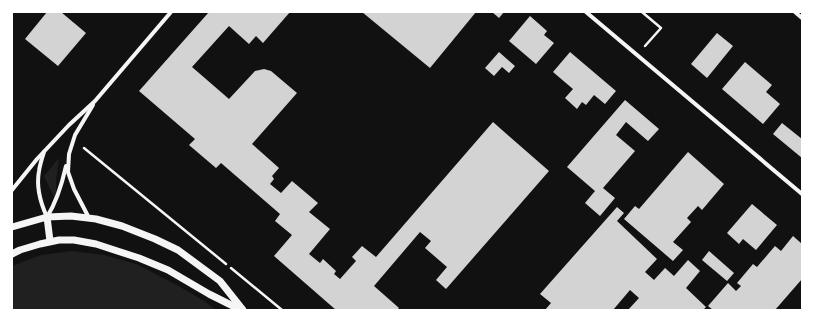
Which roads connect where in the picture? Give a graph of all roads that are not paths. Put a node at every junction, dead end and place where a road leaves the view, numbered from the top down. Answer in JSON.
{"nodes":[{"id":1,"x":171,"y":12,"type":"edge"},
{"id":2,"x":586,"y":12,"type":"edge"},
{"id":3,"x":795,"y":12,"type":"edge"},
{"id":4,"x":802,"y":18,"type":"edge"},
{"id":5,"x":95,"y":101,"type":"junction"},
{"id":6,"x":45,"y":151,"type":"junction"},
{"id":7,"x":69,"y":154,"type":"junction"},
{"id":8,"x":12,"y":190,"type":"edge"},
{"id":9,"x":802,"y":194,"type":"edge"},
{"id":10,"x":47,"y":217,"type":"junction"},
{"id":11,"x":89,"y":218,"type":"junction"},
{"id":12,"x":12,"y":227,"type":"edge"},
{"id":13,"x":50,"y":241,"type":"junction"},
{"id":14,"x":12,"y":254,"type":"edge"},
{"id":15,"x":242,"y":310,"type":"edge"}],
"edges":[{"from":1,"to":5,"type":"street"},
{"from":2,"to":9,"type":"street"},
{"from":3,"to":4,"type":"street"},
{"from":5,"to":6,"type":"street"},
{"from":5,"to":7,"type":"street"},
{"from":6,"to":8,"type":"street"},
{"from":6,"to":10,"type":"street"},
{"from":7,"to":10,"type":"street"},
{"from":7,"to":11,"type":"street"},
{"from":10,"to":11,"type":"street"},
{"from":10,"to":12,"type":"street"},
{"from":10,"to":13,"type":"street"},
{"from":11,"to":15,"type":"street"},
{"from":13,"to":14,"type":"street"},
{"from":13,"to":15,"type":"street"}]}
